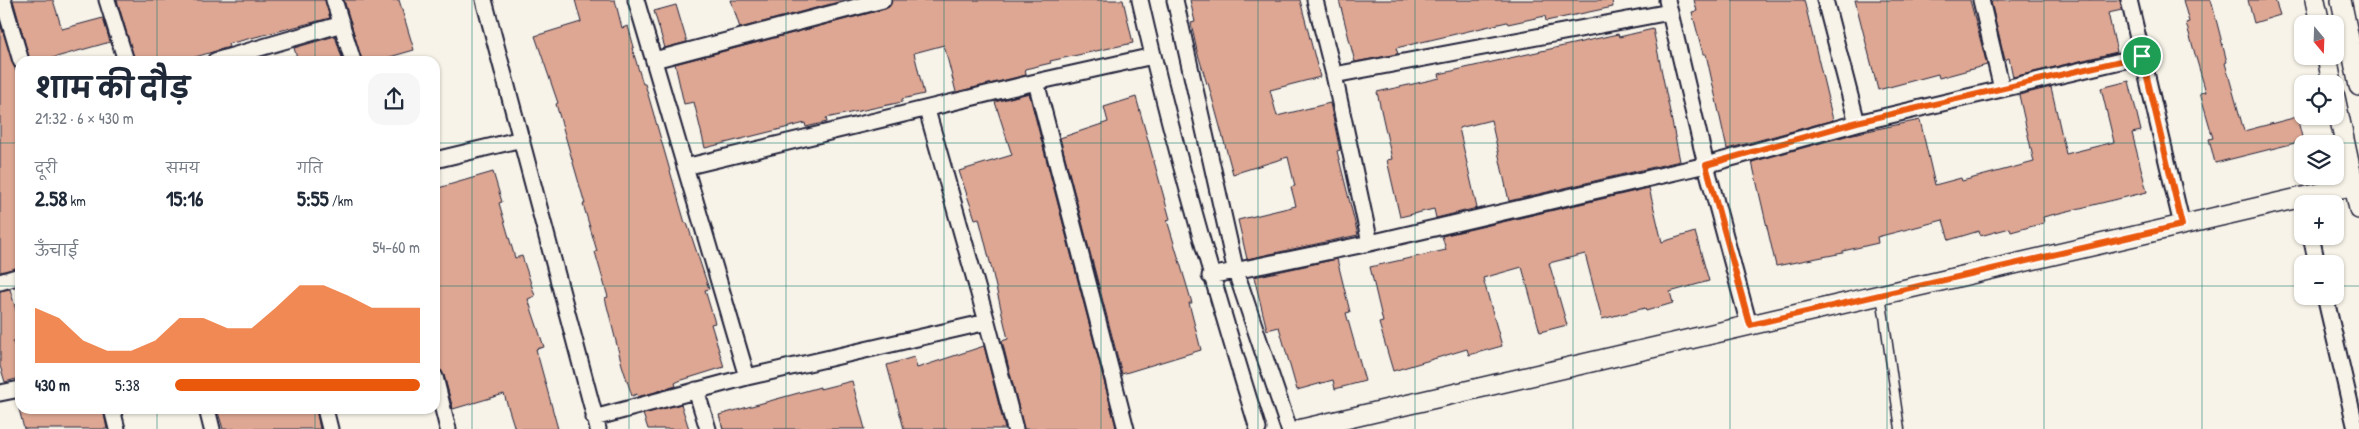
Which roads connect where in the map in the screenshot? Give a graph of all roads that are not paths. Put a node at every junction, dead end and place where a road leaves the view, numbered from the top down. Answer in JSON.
{"nodes":[{"id":1,"x":3,"y":0,"type":"edge"},
{"id":2,"x":107,"y":0,"type":"edge"},
{"id":3,"x":334,"y":0,"type":"edge"},
{"id":4,"x":484,"y":0,"type":"edge"},
{"id":5,"x":636,"y":0,"type":"edge"},
{"id":6,"x":883,"y":0,"type":"edge"},
{"id":7,"x":1140,"y":0,"type":"edge"},
{"id":8,"x":1175,"y":0,"type":"edge"},
{"id":9,"x":1315,"y":0,"type":"edge"},
{"id":10,"x":1825,"y":0,"type":"edge"},
{"id":11,"x":1981,"y":0,"type":"edge"},
{"id":12,"x":2129,"y":0,"type":"edge"},
{"id":13,"x":2315,"y":0,"type":"edge"},
{"id":14,"x":2341,"y":0,"type":"edge"},
{"id":15,"x":1668,"y":6,"type":"edge"},
{"id":16,"x":2318,"y":15,"type":"edge"},
{"id":17,"x":342,"y":24,"type":"junction"},
{"id":18,"x":20,"y":56,"type":"edge"},
{"id":19,"x":124,"y":56,"type":"edge"},
{"id":20,"x":243,"y":56,"type":"edge"},
{"id":21,"x":352,"y":56,"type":"edge"},
{"id":22,"x":1153,"y":56,"type":"junction"},
{"id":23,"x":2142,"y":56,"type":"junction"},
{"id":24,"x":654,"y":60,"type":"junction"},
{"id":25,"x":1334,"y":75,"type":"junction"},
{"id":26,"x":1036,"y":82,"type":"junction"},
{"id":27,"x":2359,"y":86,"type":"edge"},
{"id":28,"x":2002,"y":89,"type":"junction"},
{"id":29,"x":926,"y":110,"type":"junction"},
{"id":30,"x":1857,"y":122,"type":"junction"},
{"id":31,"x":2342,"y":125,"type":"edge"},
{"id":32,"x":522,"y":139,"type":"junction"},
{"id":33,"x":440,"y":159,"type":"edge"},
{"id":34,"x":1706,"y":165,"type":"junction"},
{"id":35,"x":685,"y":167,"type":"junction"},
{"id":36,"x":2356,"y":185,"type":"edge"},
{"id":37,"x":2321,"y":195,"type":"edge"},
{"id":38,"x":2294,"y":202,"type":"edge"},
{"id":39,"x":2359,"y":209,"type":"edge"},
{"id":40,"x":2182,"y":225,"type":"junction"},
{"id":41,"x":1370,"y":243,"type":"junction"},
{"id":42,"x":1236,"y":272,"type":"junction"},
{"id":43,"x":1210,"y":276,"type":"junction"},
{"id":44,"x":15,"y":278,"type":"edge"},
{"id":45,"x":0,"y":282,"type":"edge"},
{"id":46,"x":1881,"y":295,"type":"junction"},
{"id":47,"x":2327,"y":305,"type":"edge"},
{"id":48,"x":988,"y":322,"type":"junction"},
{"id":49,"x":1750,"y":325,"type":"junction"},
{"id":50,"x":747,"y":377,"type":"junction"},
{"id":51,"x":15,"y":390,"type":"edge"},
{"id":52,"x":696,"y":390,"type":"junction"},
{"id":53,"x":0,"y":393,"type":"edge"},
{"id":54,"x":440,"y":397,"type":"edge"},
{"id":55,"x":114,"y":414,"type":"edge"},
{"id":56,"x":208,"y":414,"type":"edge"},
{"id":57,"x":327,"y":414,"type":"edge"},
{"id":58,"x":596,"y":424,"type":"edge"},
{"id":59,"x":118,"y":429,"type":"edge"},
{"id":60,"x":212,"y":429,"type":"edge"},
{"id":61,"x":330,"y":429,"type":"edge"},
{"id":62,"x":448,"y":429,"type":"edge"},
{"id":63,"x":708,"y":429,"type":"edge"},
{"id":64,"x":1015,"y":429,"type":"edge"},
{"id":65,"x":1126,"y":429,"type":"edge"},
{"id":66,"x":1258,"y":429,"type":"edge"},
{"id":67,"x":1289,"y":429,"type":"edge"},
{"id":68,"x":1302,"y":429,"type":"edge"},
{"id":69,"x":1900,"y":429,"type":"edge"},
{"id":70,"x":2356,"y":429,"type":"edge"}],
"edges":[{"from":1,"to":18,"type":"street"},
{"from":2,"to":19,"type":"street"},
{"from":3,"to":17,"type":"street"},
{"from":4,"to":32,"type":"street"},
{"from":5,"to":24,"type":"street"},
{"from":6,"to":24,"type":"street"},
{"from":7,"to":22,"type":"street"},
{"from":8,"to":42,"type":"street"},
{"from":9,"to":25,"type":"street"},
{"from":10,"to":30,"type":"street"},
{"from":11,"to":28,"type":"street"},
{"from":12,"to":23,"type":"street"},
{"from":13,"to":16,"type":"street"},
{"from":14,"to":27,"type":"street"},
{"from":15,"to":25,"type":"street"},
{"from":15,"to":34,"type":"street"},
{"from":17,"to":20,"type":"street"},
{"from":17,"to":21,"type":"street"},
{"from":22,"to":26,"type":"street"},
{"from":22,"to":43,"type":"street"},
{"from":23,"to":28,"type":"street"},
{"from":23,"to":40,"type":"street"},
{"from":24,"to":35,"type":"street"},
{"from":25,"to":41,"type":"street"},
{"from":26,"to":29,"type":"street"},
{"from":26,"to":65,"type":"street"},
{"from":28,"to":30,"type":"street"},
{"from":29,"to":35,"type":"street"},
{"from":29,"to":48,"type":"street"},
{"from":30,"to":34,"type":"street"},
{"from":31,"to":36,"type":"street"},
{"from":32,"to":33,"type":"street"},
{"from":32,"to":58,"type":"street"},
{"from":34,"to":41,"type":"street"},
{"from":34,"to":49,"type":"street"},
{"from":35,"to":50,"type":"street"},
{"from":36,"to":37,"type":"street"},
{"from":36,"to":39,"type":"street"},
{"from":38,"to":40,"type":"street"},
{"from":40,"to":46,"type":"street"},
{"from":41,"to":42,"type":"street"},
{"from":42,"to":43,"type":"street"},
{"from":42,"to":67,"type":"street"},
{"from":43,"to":66,"type":"street"},
{"from":44,"to":45,"type":"street"},
{"from":46,"to":49,"type":"street"},
{"from":46,"to":69,"type":"lane"},
{"from":47,"to":70,"type":"street"},
{"from":48,"to":50,"type":"street"},
{"from":48,"to":64,"type":"street"},
{"from":49,"to":68,"type":"street"},
{"from":50,"to":52,"type":"street"},
{"from":51,"to":53,"type":"street"},
{"from":52,"to":58,"type":"street"},
{"from":52,"to":63,"type":"street"},
{"from":54,"to":62,"type":"street"},
{"from":55,"to":59,"type":"street"},
{"from":56,"to":60,"type":"street"},
{"from":57,"to":61,"type":"street"}]}
